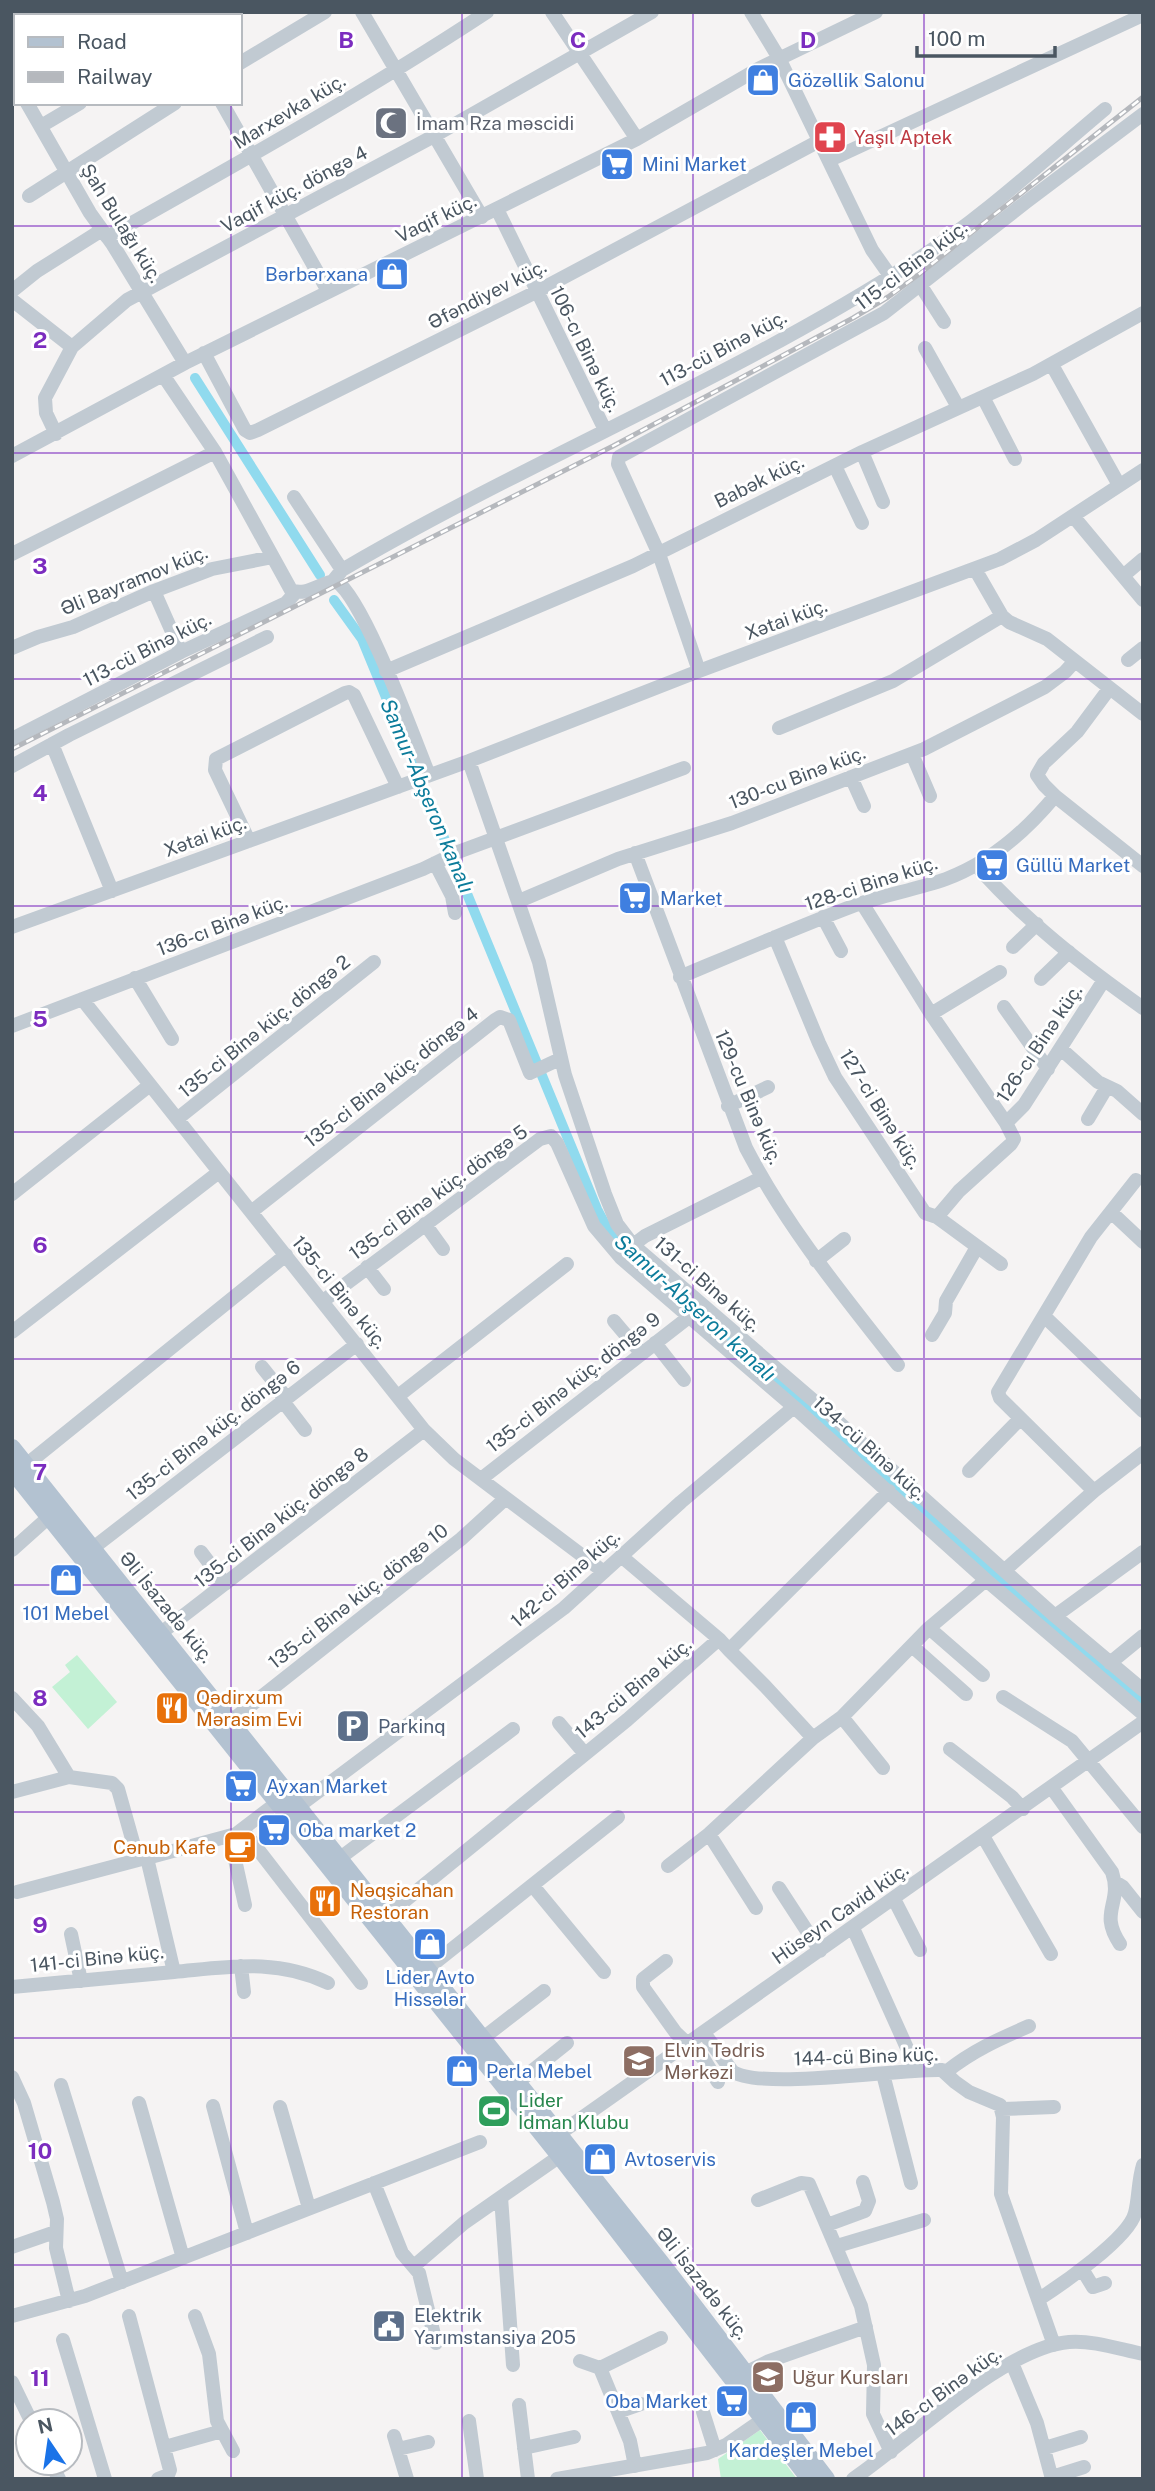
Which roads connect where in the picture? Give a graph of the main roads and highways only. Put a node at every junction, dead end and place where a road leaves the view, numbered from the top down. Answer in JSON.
{"nodes":[{"id":1,"x":12,"y":1448,"type":"edge"},
{"id":2,"x":19,"y":1468,"type":"edge"},
{"id":3,"x":55,"y":1512,"type":"junction"},
{"id":4,"x":289,"y":1804,"type":"junction"},
{"id":5,"x":560,"y":2145,"type":"junction"},
{"id":6,"x":770,"y":2414,"type":"junction"},
{"id":7,"x":810,"y":2479,"type":"edge"},
{"id":8,"x":826,"y":2479,"type":"edge"}],
"edges":[{"from":1,"to":2,"type":"main road","name":"Əli İsazadə küç."},
{"from":2,"to":3,"type":"main road","name":"Əli İsazadə küç."},
{"from":3,"to":4,"type":"main road","name":"Əli İsazadə küç."},
{"from":3,"to":4,"type":"main road","name":"Əli İsazadə küç."},
{"from":4,"to":5,"type":"main road","name":"Əli İsazadə küç."},
{"from":4,"to":5,"type":"main road","name":"Əli İsazadə küç."},
{"from":5,"to":6,"type":"main road","name":"Əli İsazadə küç."},
{"from":5,"to":6,"type":"main road","name":"Əli İsazadə küç."},
{"from":6,"to":7,"type":"main road","name":"Əli İsazadə küç."},
{"from":6,"to":8,"type":"main road","name":"Əli İsazadə küç."}]}
